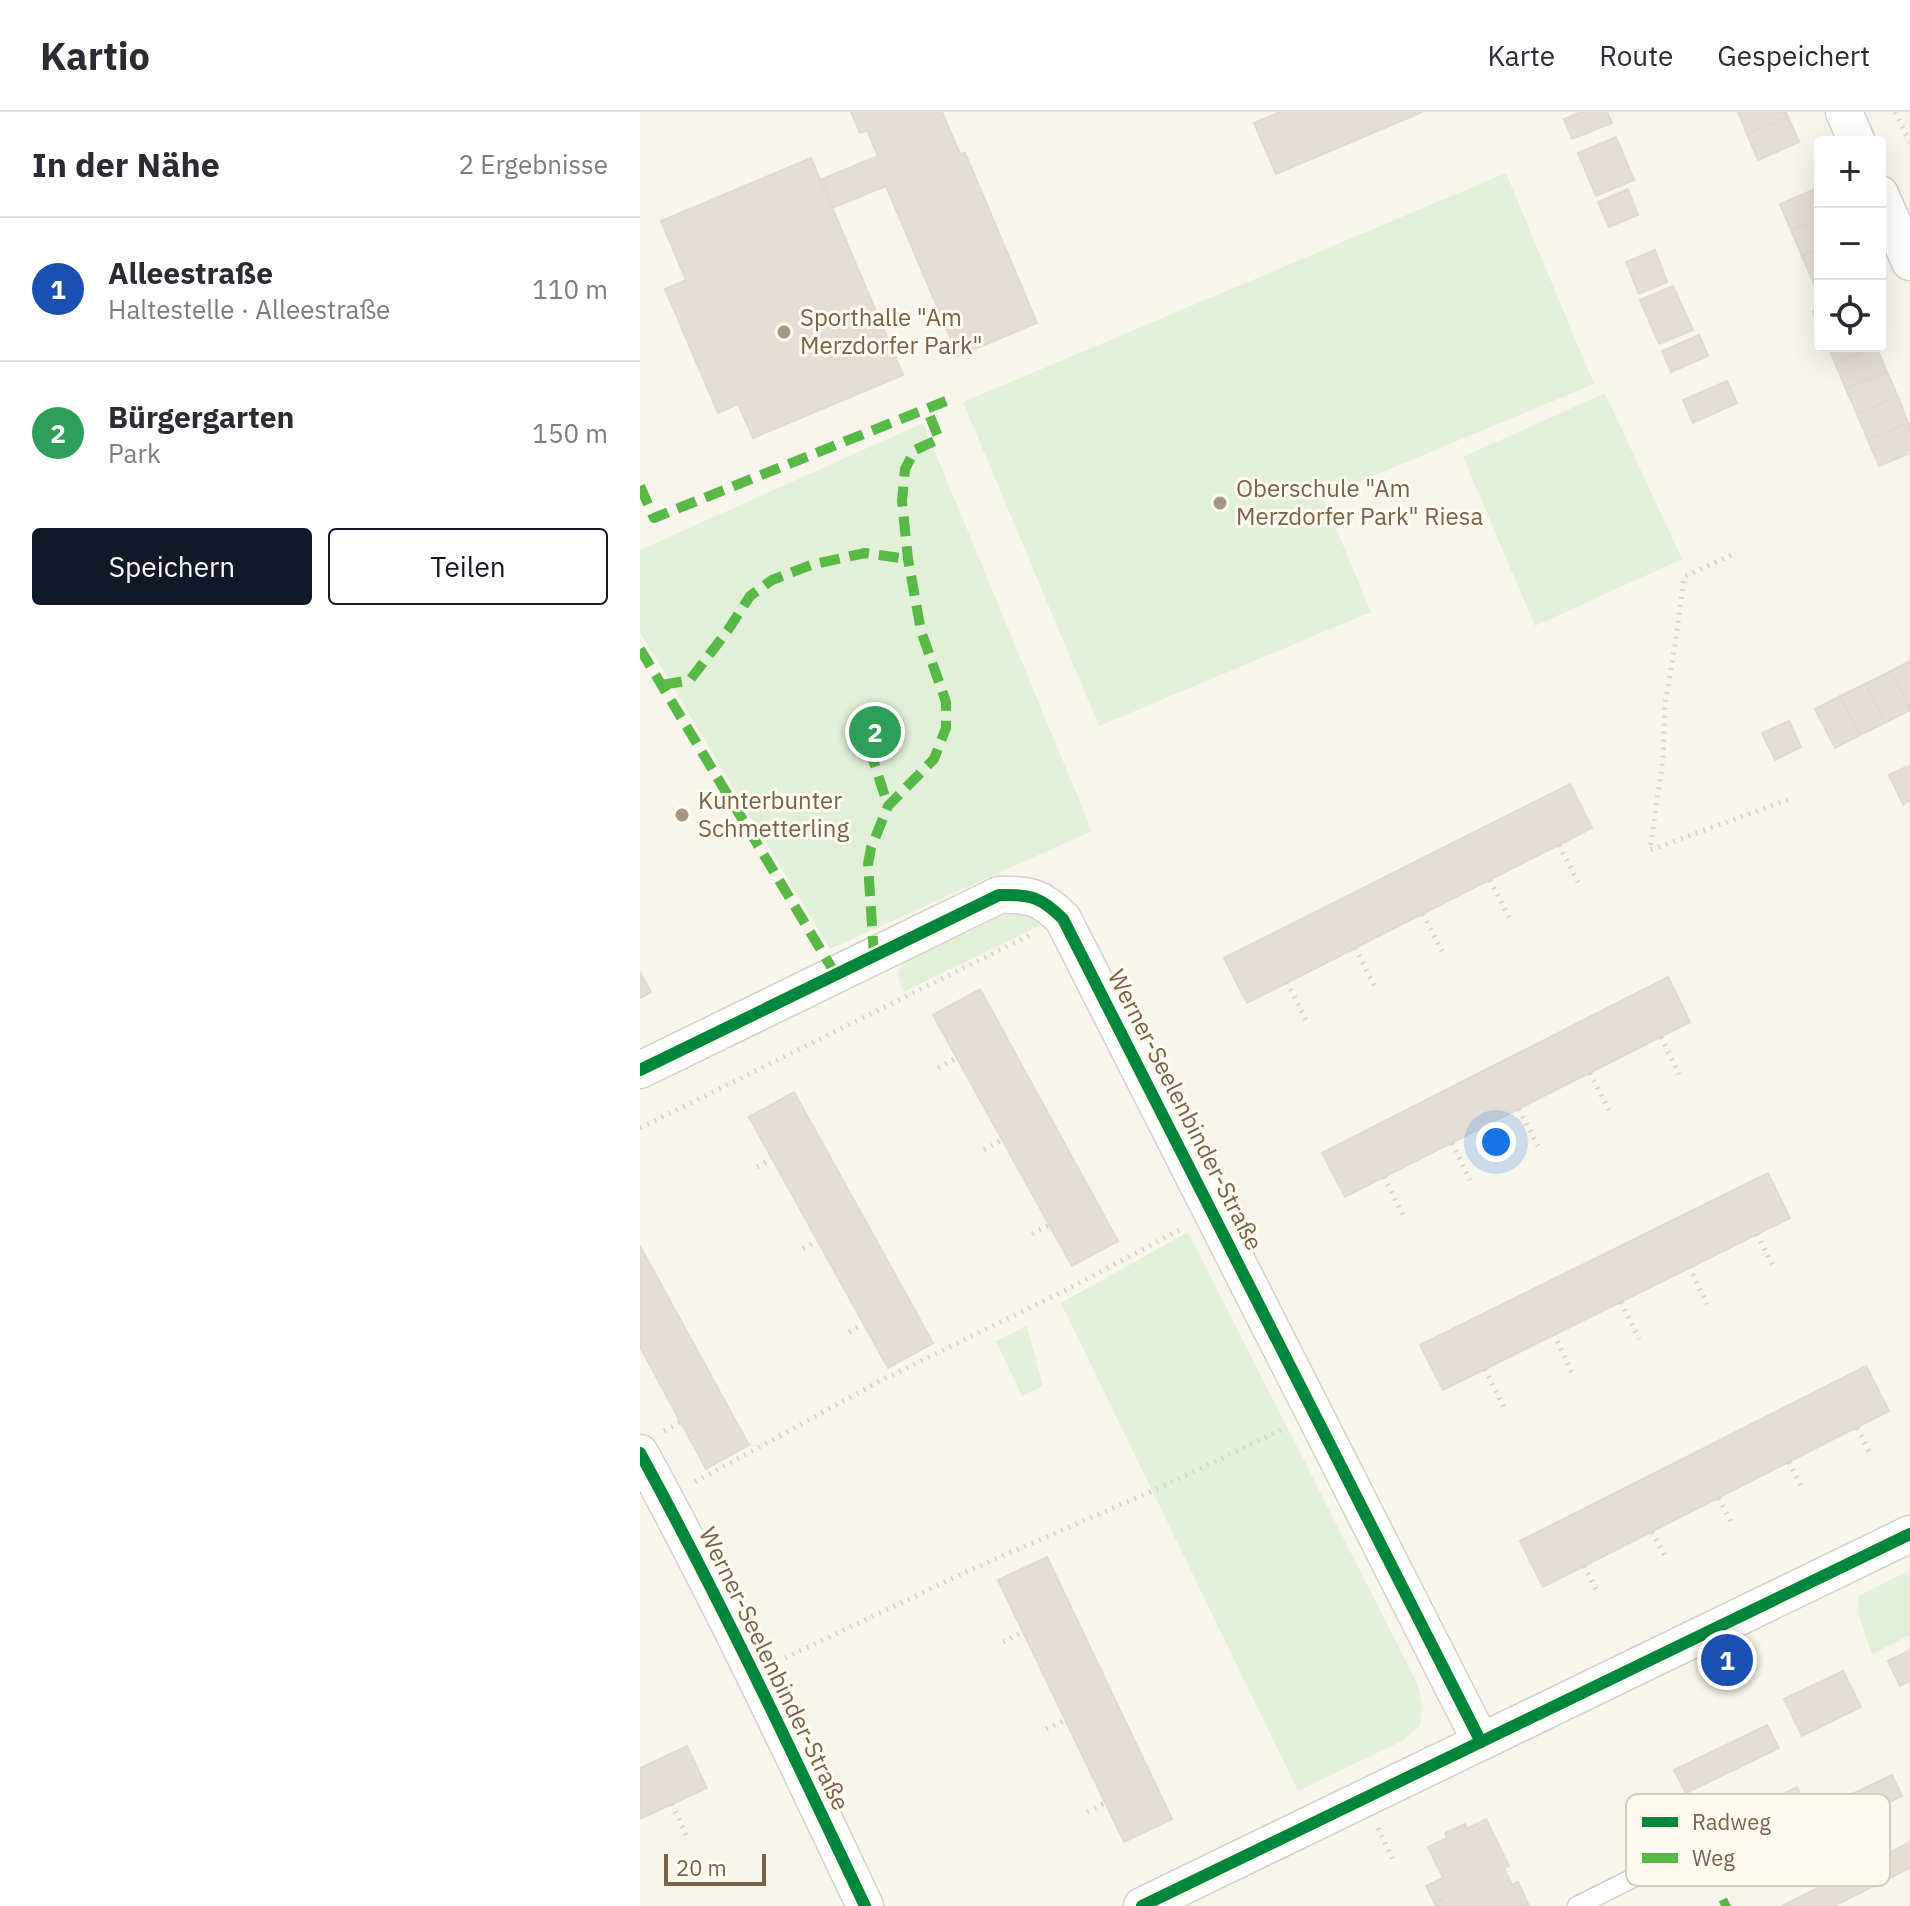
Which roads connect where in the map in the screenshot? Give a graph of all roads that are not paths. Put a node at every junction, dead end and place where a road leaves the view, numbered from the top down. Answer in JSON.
{"nodes":[{"id":1,"x":1844,"y":112,"type":"edge"},
{"id":2,"x":1854,"y":136,"type":"edge"},
{"id":3,"x":1886,"y":208,"type":"edge"},
{"id":4,"x":1910,"y":262,"type":"edge"},
{"id":5,"x":640,"y":1070,"type":"edge"},
{"id":6,"x":640,"y":1453,"type":"edge"},
{"id":7,"x":1910,"y":1534,"type":"edge"},
{"id":8,"x":1481,"y":1742,"type":"junction"},
{"id":9,"x":1626,"y":1882,"type":"edge"},
{"id":10,"x":865,"y":1906,"type":"edge"},
{"id":11,"x":1142,"y":1906,"type":"edge"},
{"id":12,"x":1577,"y":1906,"type":"edge"}],
"edges":[{"from":1,"to":2,"type":"street"},
{"from":3,"to":4,"type":"street"},
{"from":5,"to":8,"type":"street","name":"Werner-Seelenbinder-Straße"},
{"from":6,"to":10,"type":"street","name":"Werner-Seelenbinder-Straße"},
{"from":7,"to":8,"type":"street"},
{"from":8,"to":11,"type":"street"},
{"from":9,"to":12,"type":"lane"}]}
